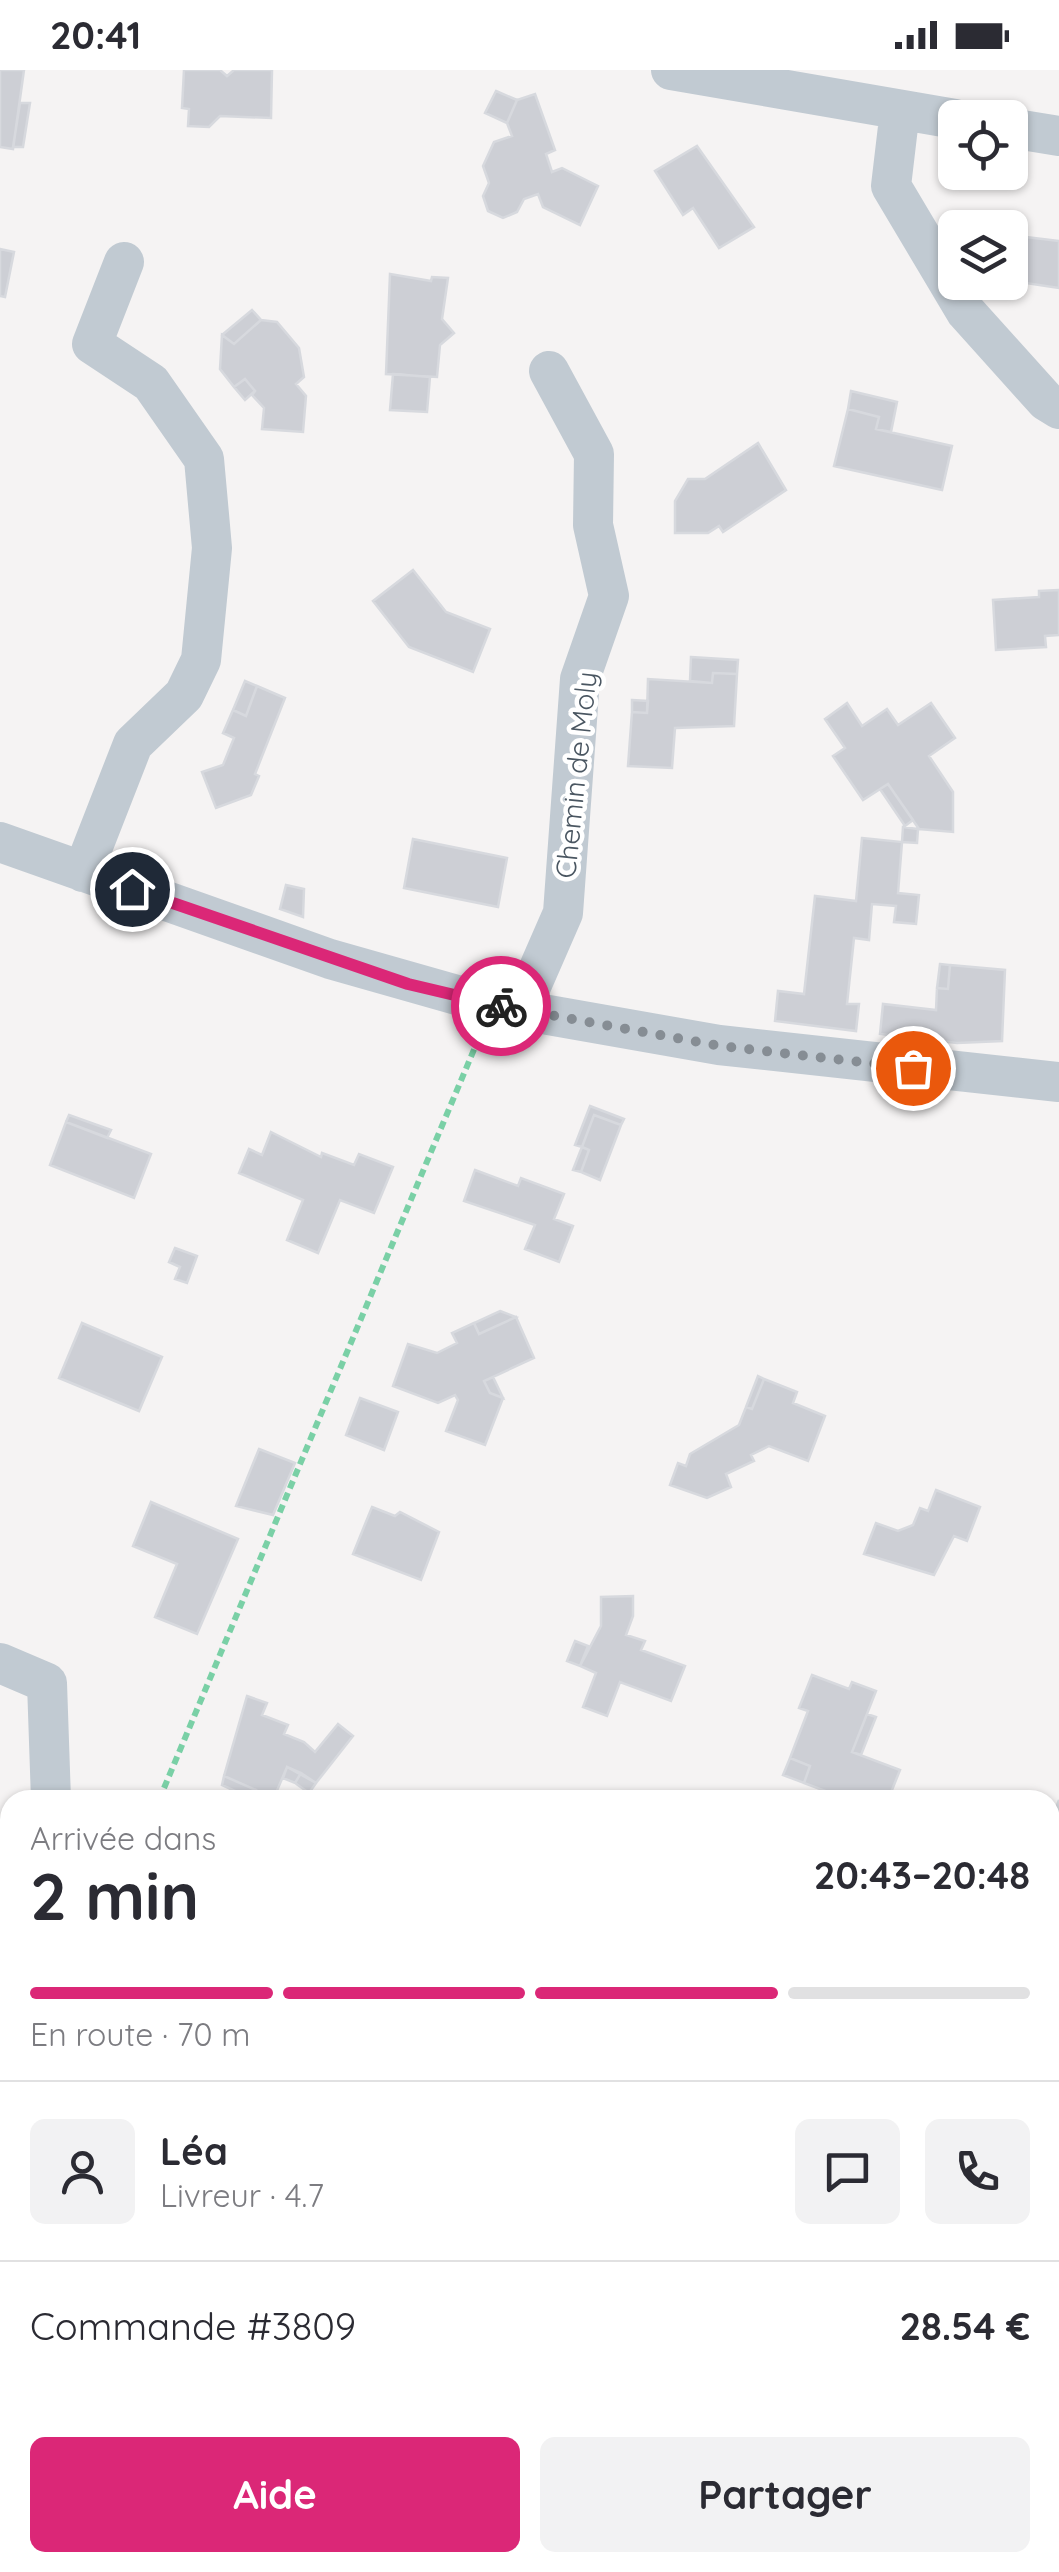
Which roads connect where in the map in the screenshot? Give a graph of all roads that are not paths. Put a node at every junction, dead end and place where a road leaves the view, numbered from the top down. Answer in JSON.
{"nodes":[{"id":1,"x":671,"y":70,"type":"edge"},
{"id":2,"x":900,"y":110,"type":"junction"},
{"id":3,"x":938,"y":116,"type":"edge"},
{"id":4,"x":1028,"y":131,"type":"edge"},
{"id":5,"x":1059,"y":136,"type":"edge"},
{"id":6,"x":124,"y":262,"type":"dead end"},
{"id":7,"x":548,"y":371,"type":"dead end"},
{"id":8,"x":1059,"y":409,"type":"edge"},
{"id":9,"x":0,"y":842,"type":"edge"},
{"id":10,"x":83,"y":872,"type":"junction"},
{"id":11,"x":507,"y":1006,"type":"junction"},
{"id":12,"x":1059,"y":1082,"type":"edge"},
{"id":13,"x":0,"y":1663,"type":"edge"},
{"id":14,"x":51,"y":1790,"type":"edge"}],
"edges":[{"from":1,"to":2,"type":"street"},
{"from":2,"to":3,"type":"street"},
{"from":2,"to":8,"type":"street"},
{"from":4,"to":5,"type":"street"},
{"from":6,"to":10,"type":"street"},
{"from":7,"to":11,"type":"street","name":"Chemin de Moly"},
{"from":9,"to":10,"type":"street"},
{"from":10,"to":11,"type":"street"},
{"from":11,"to":12,"type":"street"},
{"from":13,"to":14,"type":"street"}]}
